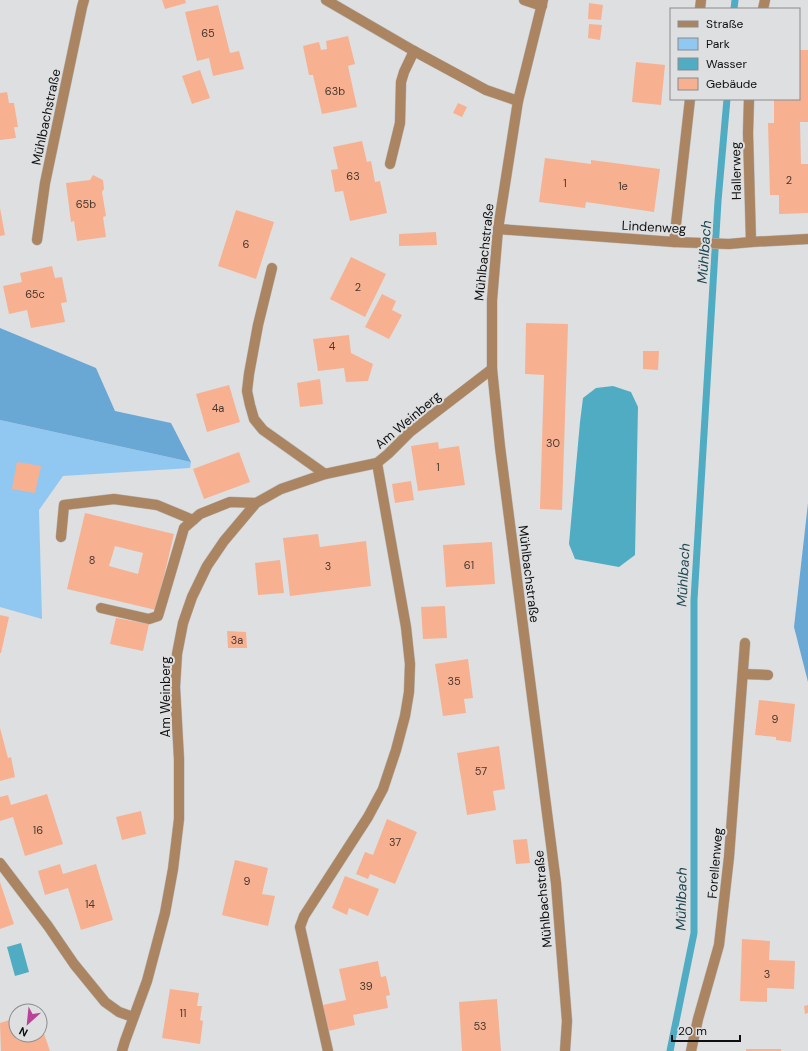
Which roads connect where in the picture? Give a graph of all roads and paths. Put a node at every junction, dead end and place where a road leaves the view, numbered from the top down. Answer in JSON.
{"nodes":[{"id":1,"x":84,"y":0,"type":"edge"},
{"id":2,"x":326,"y":0,"type":"edge"},
{"id":3,"x":524,"y":0,"type":"edge"},
{"id":4,"x":542,"y":3,"type":"edge"},
{"id":5,"x":414,"y":51,"type":"junction"},
{"id":6,"x":690,"y":100,"type":"edge"},
{"id":7,"x":749,"y":100,"type":"edge"},
{"id":8,"x":518,"y":101,"type":"junction"},
{"id":9,"x":390,"y":164,"type":"dead end"},
{"id":10,"x":498,"y":229,"type":"junction"},
{"id":11,"x":808,"y":239,"type":"edge"},
{"id":12,"x":37,"y":240,"type":"dead end"},
{"id":13,"x":674,"y":242,"type":"junction"},
{"id":14,"x":751,"y":242,"type":"junction"},
{"id":15,"x":272,"y":268,"type":"dead end"},
{"id":16,"x":492,"y":369,"type":"junction"},
{"id":17,"x":377,"y":463,"type":"junction"},
{"id":18,"x":325,"y":474,"type":"junction"},
{"id":19,"x":256,"y":503,"type":"junction"},
{"id":20,"x":193,"y":520,"type":"junction"},
{"id":21,"x":61,"y":538,"type":"dead end"},
{"id":22,"x":101,"y":608,"type":"dead end"},
{"id":23,"x":745,"y":643,"type":"dead end"},
{"id":24,"x":743,"y":674,"type":"junction"},
{"id":25,"x":768,"y":675,"type":"dead end"},
{"id":26,"x":0,"y":863,"type":"edge"},
{"id":27,"x":133,"y":1017,"type":"junction"},
{"id":28,"x":122,"y":1051,"type":"edge"},
{"id":29,"x":328,"y":1051,"type":"edge"},
{"id":30,"x":565,"y":1051,"type":"edge"},
{"id":31,"x":691,"y":1051,"type":"edge"}],
"edges":[{"from":1,"to":12,"type":"street","name":"Mühlbachstraße"},
{"from":2,"to":5,"type":"street"},
{"from":3,"to":4,"type":"street"},
{"from":4,"to":8,"type":"street","name":"Mühlbachstraße"},
{"from":5,"to":8,"type":"street"},
{"from":5,"to":9,"type":"street"},
{"from":6,"to":13,"type":"street"},
{"from":7,"to":14,"type":"street","name":"Hallerweg"},
{"from":8,"to":10,"type":"street","name":"Mühlbachstraße"},
{"from":10,"to":13,"type":"street","name":"Lindenweg"},
{"from":10,"to":16,"type":"street","name":"Mühlbachstraße"},
{"from":11,"to":14,"type":"street","name":"Lindenweg"},
{"from":13,"to":14,"type":"street","name":"Lindenweg"},
{"from":15,"to":18,"type":"street"},
{"from":16,"to":17,"type":"street","name":"Am Weinberg"},
{"from":16,"to":30,"type":"street","name":"Mühlbachstraße"},
{"from":17,"to":18,"type":"street","name":"Am Weinberg"},
{"from":17,"to":29,"type":"street"},
{"from":18,"to":19,"type":"street","name":"Am Weinberg"},
{"from":19,"to":20,"type":"street"},
{"from":19,"to":27,"type":"street","name":"Am Weinberg"},
{"from":20,"to":21,"type":"street"},
{"from":20,"to":22,"type":"street"},
{"from":23,"to":24,"type":"street","name":"Forellenweg"},
{"from":24,"to":25,"type":"street"},
{"from":24,"to":31,"type":"street","name":"Forellenweg"},
{"from":26,"to":27,"type":"street"},
{"from":27,"to":28,"type":"street","name":"Am Weinberg"}]}
